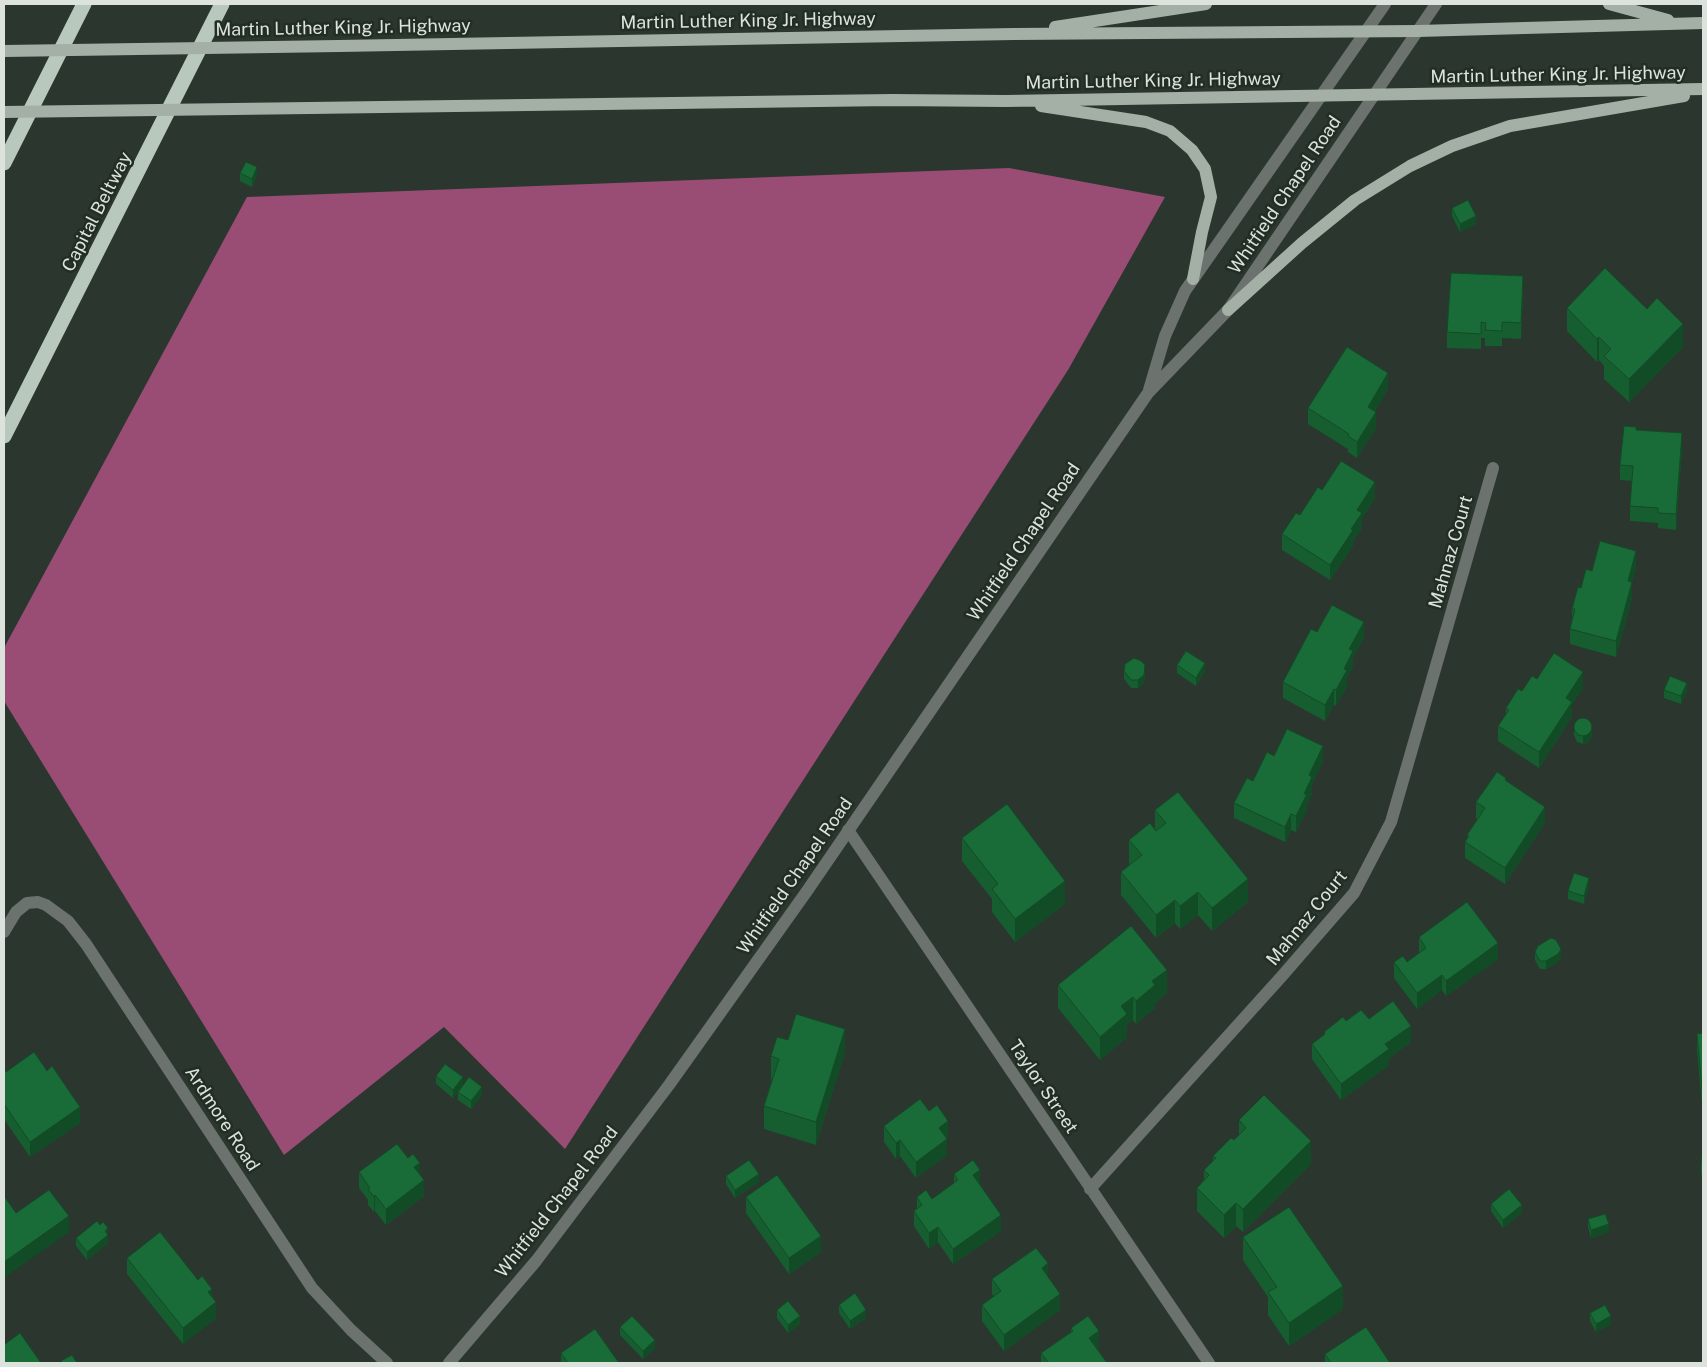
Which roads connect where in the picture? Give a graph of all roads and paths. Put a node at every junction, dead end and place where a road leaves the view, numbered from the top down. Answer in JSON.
{"nodes":[{"id":1,"x":84,"y":4,"type":"edge"},
{"id":2,"x":222,"y":4,"type":"edge"},
{"id":3,"x":1206,"y":4,"type":"edge"},
{"id":4,"x":1385,"y":4,"type":"edge"},
{"id":5,"x":1436,"y":4,"type":"edge"},
{"id":6,"x":1609,"y":4,"type":"edge"},
{"id":7,"x":1682,"y":24,"type":"junction"},
{"id":8,"x":1703,"y":24,"type":"edge"},
{"id":9,"x":1418,"y":31,"type":"junction"},
{"id":10,"x":1366,"y":32,"type":"junction"},
{"id":11,"x":1014,"y":34,"type":"junction"},
{"id":12,"x":4,"y":51,"type":"edge"},
{"id":13,"x":1703,"y":91,"type":"edge"},
{"id":14,"x":1320,"y":96,"type":"junction"},
{"id":15,"x":1374,"y":96,"type":"junction"},
{"id":16,"x":1006,"y":101,"type":"junction"},
{"id":17,"x":4,"y":112,"type":"edge"},
{"id":18,"x":4,"y":163,"type":"edge"},
{"id":19,"x":1193,"y":279,"type":"junction"},
{"id":20,"x":1228,"y":310,"type":"junction"},
{"id":21,"x":1148,"y":393,"type":"junction"},
{"id":22,"x":4,"y":436,"type":"edge"},
{"id":23,"x":1493,"y":468,"type":"dead end"},
{"id":24,"x":848,"y":830,"type":"junction"},
{"id":25,"x":4,"y":932,"type":"edge"},
{"id":26,"x":1090,"y":1189,"type":"junction"},
{"id":27,"x":387,"y":1363,"type":"edge"},
{"id":28,"x":450,"y":1363,"type":"edge"},
{"id":29,"x":1209,"y":1363,"type":"edge"}],
"edges":[{"from":1,"to":18,"type":"highway"},
{"from":2,"to":22,"type":"highway","name":"Capital Beltway"},
{"from":3,"to":11,"type":"main road"},
{"from":4,"to":10,"type":"street","name":"Whitfield Chapel Road"},
{"from":5,"to":9,"type":"street","name":"Whitfield Chapel Road"},
{"from":6,"to":7,"type":"main road"},
{"from":7,"to":8,"type":"main road","name":"Martin Luther King Jr. Highway"},
{"from":7,"to":9,"type":"main road","name":"Martin Luther King Jr. Highway"},
{"from":9,"to":10,"type":"main road","name":"Martin Luther King Jr. Highway"},
{"from":9,"to":15,"type":"street","name":"Whitfield Chapel Road"},
{"from":10,"to":11,"type":"main road","name":"Martin Luther King Jr. Highway"},
{"from":10,"to":14,"type":"street","name":"Whitfield Chapel Road"},
{"from":11,"to":12,"type":"main road","name":"Martin Luther King Jr. Highway","bridge":true},
{"from":13,"to":15,"type":"main road","name":"Martin Luther King Jr. Highway"},
{"from":13,"to":20,"type":"main road"},
{"from":14,"to":15,"type":"main road","name":"Martin Luther King Jr. Highway"},
{"from":14,"to":16,"type":"main road","name":"Martin Luther King Jr. Highway"},
{"from":14,"to":19,"type":"street","name":"Whitfield Chapel Road"},
{"from":15,"to":20,"type":"street","name":"Whitfield Chapel Road"},
{"from":16,"to":17,"type":"main road","name":"Martin Luther King Jr. Highway","bridge":true},
{"from":16,"to":19,"type":"main road"},
{"from":19,"to":21,"type":"street","name":"Whitfield Chapel Road"},
{"from":20,"to":21,"type":"street","name":"Whitfield Chapel Road"},
{"from":21,"to":24,"type":"street","name":"Whitfield Chapel Road"},
{"from":23,"to":26,"type":"street","name":"Mahnaz Court"},
{"from":24,"to":26,"type":"street","name":"Taylor Street"},
{"from":24,"to":28,"type":"street","name":"Whitfield Chapel Road"},
{"from":25,"to":27,"type":"street","name":"Ardmore Road"},
{"from":26,"to":29,"type":"street","name":"Taylor Street"}]}
